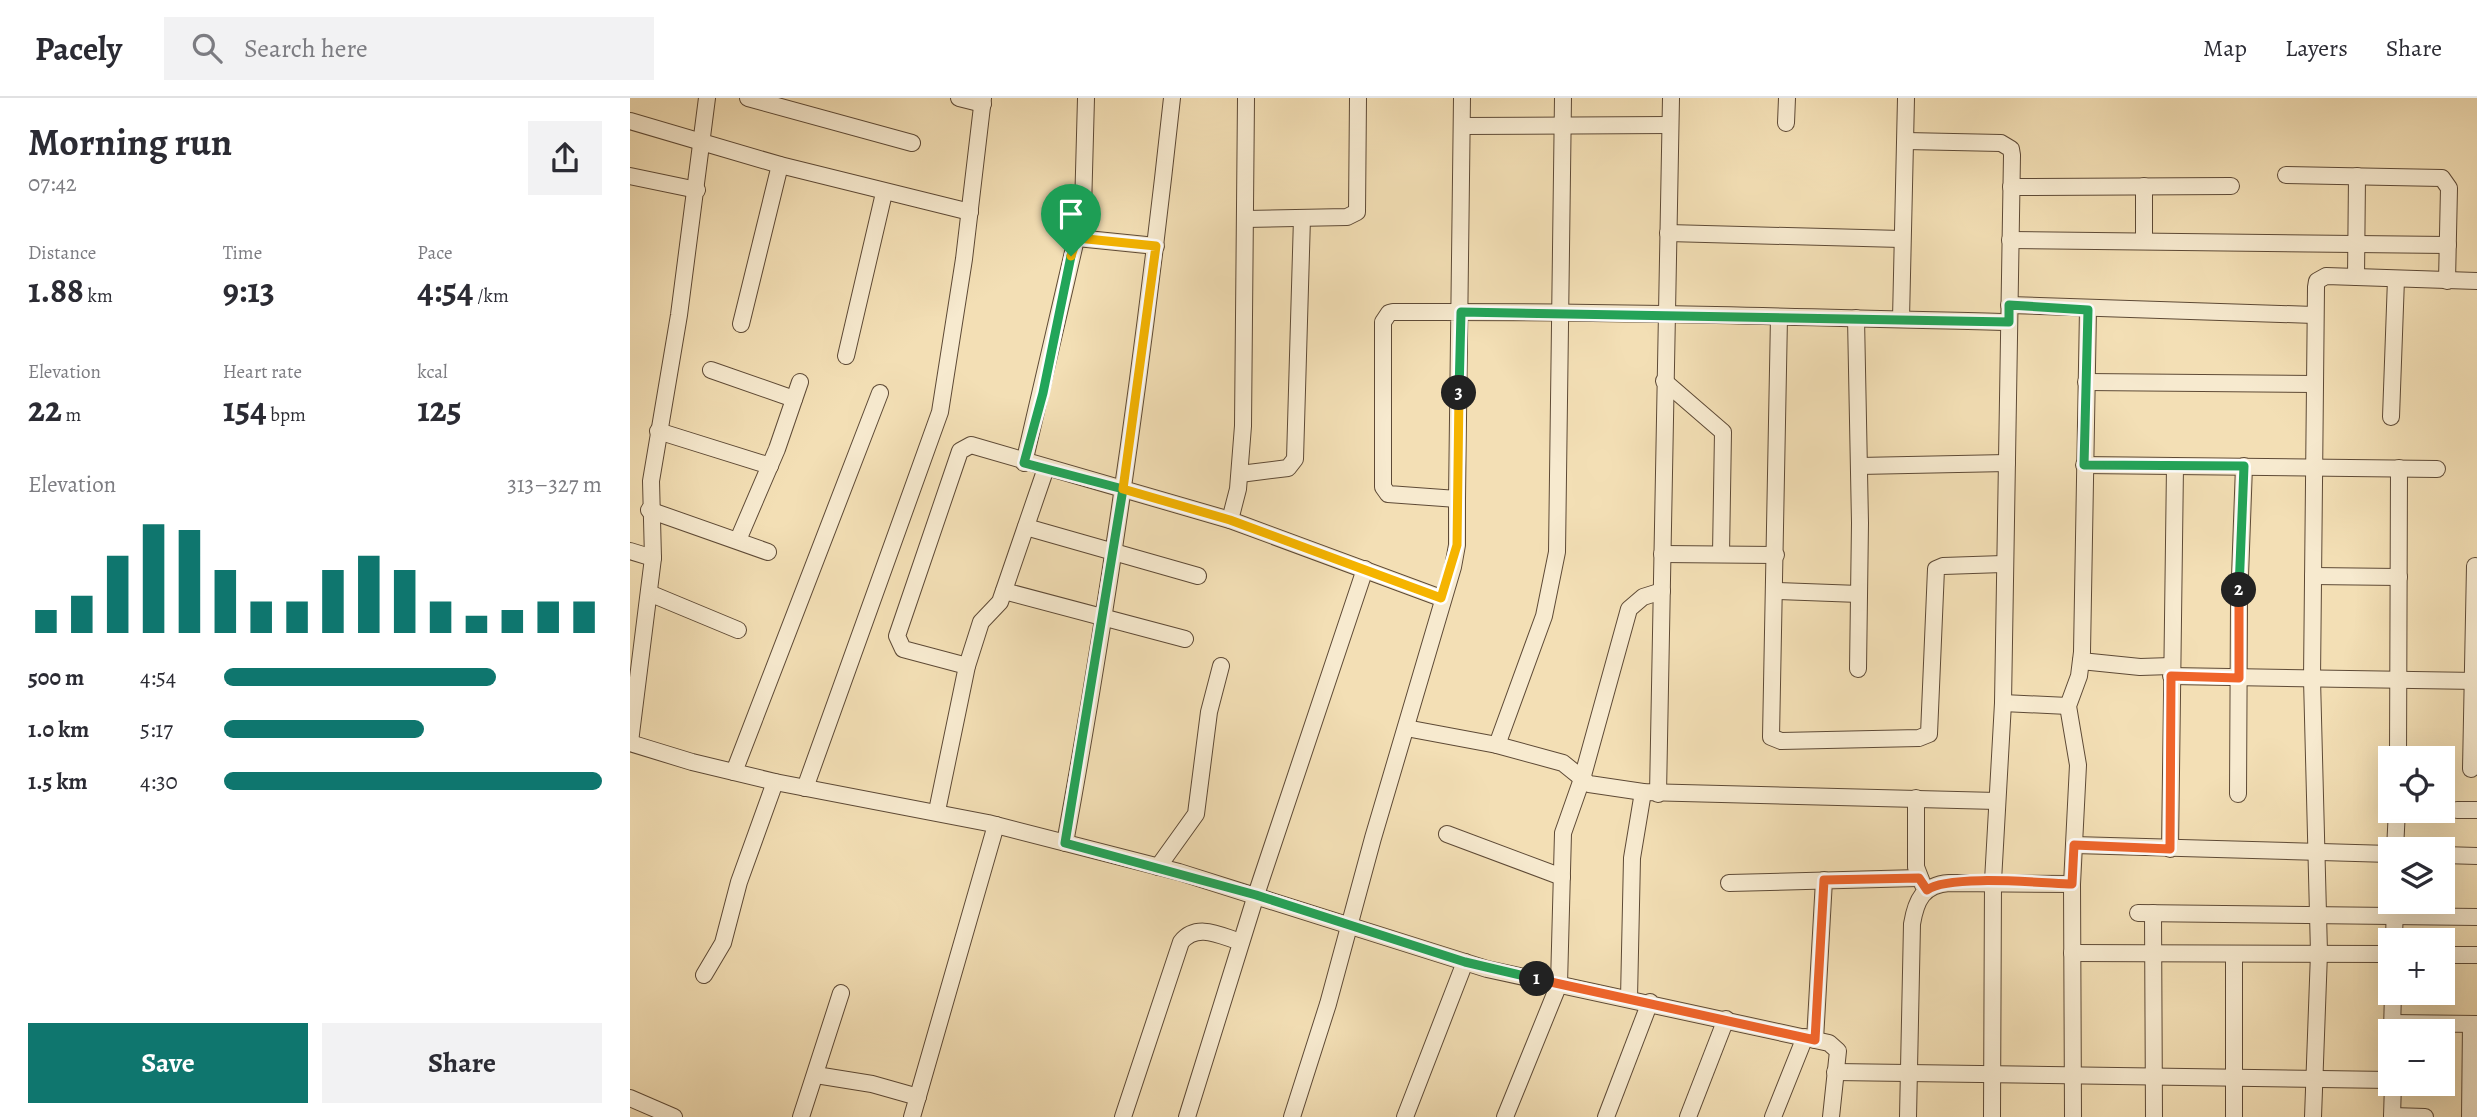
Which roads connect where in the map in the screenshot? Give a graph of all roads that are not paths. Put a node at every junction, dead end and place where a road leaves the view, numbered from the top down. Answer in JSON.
{"nodes":[{"id":1,"x":707,"y":98,"type":"edge"},
{"id":2,"x":748,"y":98,"type":"edge"},
{"id":3,"x":959,"y":98,"type":"edge"},
{"id":4,"x":1086,"y":98,"type":"edge"},
{"id":5,"x":1172,"y":98,"type":"edge"},
{"id":6,"x":1246,"y":98,"type":"edge"},
{"id":7,"x":1358,"y":98,"type":"edge"},
{"id":8,"x":1462,"y":98,"type":"edge"},
{"id":9,"x":1563,"y":98,"type":"edge"},
{"id":10,"x":1671,"y":98,"type":"edge"},
{"id":11,"x":1787,"y":98,"type":"edge"},
{"id":12,"x":1906,"y":98,"type":"edge"},
{"id":13,"x":983,"y":101,"type":"edge"},
{"id":14,"x":630,"y":121,"type":"edge"},
{"id":15,"x":1786,"y":123,"type":"dead end"},
{"id":16,"x":1562,"y":125,"type":"junction"},
{"id":17,"x":1670,"y":125,"type":"junction"},
{"id":18,"x":1462,"y":126,"type":"junction"},
{"id":19,"x":702,"y":140,"type":"junction"},
{"id":20,"x":1906,"y":141,"type":"junction"},
{"id":21,"x":912,"y":143,"type":"dead end"},
{"id":22,"x":779,"y":165,"type":"junction"},
{"id":23,"x":2286,"y":175,"type":"dead end"},
{"id":24,"x":630,"y":176,"type":"edge"},
{"id":25,"x":2357,"y":176,"type":"junction"},
{"id":26,"x":2144,"y":186,"type":"junction"},
{"id":27,"x":2231,"y":186,"type":"dead end"},
{"id":28,"x":2011,"y":187,"type":"junction"},
{"id":29,"x":698,"y":190,"type":"junction"},
{"id":30,"x":884,"y":193,"type":"junction"},
{"id":31,"x":970,"y":212,"type":"junction"},
{"id":32,"x":1302,"y":218,"type":"junction"},
{"id":33,"x":1245,"y":219,"type":"junction"},
{"id":34,"x":1668,"y":233,"type":"junction"},
{"id":35,"x":1077,"y":238,"type":"junction"},
{"id":36,"x":1901,"y":239,"type":"junction"},
{"id":37,"x":2010,"y":240,"type":"junction"},
{"id":38,"x":2144,"y":241,"type":"junction"},
{"id":39,"x":1156,"y":246,"type":"junction"},
{"id":40,"x":2358,"y":246,"type":"junction"},
{"id":41,"x":2448,"y":246,"type":"junction"},
{"id":42,"x":2356,"y":278,"type":"junction"},
{"id":43,"x":2396,"y":279,"type":"junction"},
{"id":44,"x":2447,"y":281,"type":"junction"},
{"id":45,"x":2477,"y":281,"type":"edge"},
{"id":46,"x":2009,"y":305,"type":"junction"},
{"id":47,"x":2088,"y":310,"type":"junction"},
{"id":48,"x":1461,"y":312,"type":"junction"},
{"id":49,"x":1561,"y":312,"type":"junction"},
{"id":50,"x":2314,"y":315,"type":"junction"},
{"id":51,"x":1665,"y":316,"type":"junction"},
{"id":52,"x":1779,"y":317,"type":"junction"},
{"id":53,"x":1856,"y":318,"type":"junction"},
{"id":54,"x":1901,"y":319,"type":"junction"},
{"id":55,"x":2009,"y":322,"type":"junction"},
{"id":56,"x":741,"y":324,"type":"dead end"},
{"id":57,"x":846,"y":356,"type":"dead end"},
{"id":58,"x":711,"y":370,"type":"dead end"},
{"id":59,"x":1664,"y":381,"type":"junction"},
{"id":60,"x":800,"y":382,"type":"dead end"},
{"id":61,"x":2086,"y":382,"type":"junction"},
{"id":62,"x":2314,"y":384,"type":"junction"},
{"id":63,"x":880,"y":393,"type":"dead end"},
{"id":64,"x":794,"y":399,"type":"junction"},
{"id":65,"x":2391,"y":417,"type":"dead end"},
{"id":66,"x":659,"y":430,"type":"junction"},
{"id":67,"x":1024,"y":463,"type":"junction"},
{"id":68,"x":2007,"y":463,"type":"junction"},
{"id":69,"x":2084,"y":465,"type":"junction"},
{"id":70,"x":770,"y":466,"type":"junction"},
{"id":71,"x":1859,"y":466,"type":"junction"},
{"id":72,"x":2175,"y":466,"type":"junction"},
{"id":73,"x":2244,"y":466,"type":"junction"},
{"id":74,"x":2316,"y":467,"type":"junction"},
{"id":75,"x":1046,"y":468,"type":"junction"},
{"id":76,"x":2399,"y":468,"type":"junction"},
{"id":77,"x":2438,"y":469,"type":"dead end"},
{"id":78,"x":1240,"y":474,"type":"junction"},
{"id":79,"x":1123,"y":489,"type":"junction"},
{"id":80,"x":1457,"y":499,"type":"junction"},
{"id":81,"x":649,"y":510,"type":"junction"},
{"id":82,"x":1230,"y":520,"type":"junction"},
{"id":83,"x":1026,"y":527,"type":"junction"},
{"id":84,"x":738,"y":540,"type":"junction"},
{"id":85,"x":630,"y":551,"type":"edge"},
{"id":86,"x":1113,"y":551,"type":"junction"},
{"id":87,"x":768,"y":552,"type":"dead end"},
{"id":88,"x":1662,"y":554,"type":"junction"},
{"id":89,"x":1721,"y":554,"type":"junction"},
{"id":90,"x":1776,"y":555,"type":"junction"},
{"id":91,"x":653,"y":558,"type":"junction"},
{"id":92,"x":2003,"y":564,"type":"junction"},
{"id":93,"x":2475,"y":566,"type":"edge"},
{"id":94,"x":1364,"y":569,"type":"junction"},
{"id":95,"x":1198,"y":576,"type":"dead end"},
{"id":96,"x":2313,"y":576,"type":"junction"},
{"id":97,"x":2399,"y":577,"type":"junction"},
{"id":98,"x":1004,"y":590,"type":"junction"},
{"id":99,"x":1662,"y":591,"type":"junction"},
{"id":100,"x":1775,"y":591,"type":"junction"},
{"id":101,"x":649,"y":593,"type":"junction"},
{"id":102,"x":1859,"y":594,"type":"junction"},
{"id":103,"x":1441,"y":598,"type":"junction"},
{"id":104,"x":1104,"y":616,"type":"junction"},
{"id":105,"x":738,"y":630,"type":"dead end"},
{"id":106,"x":1185,"y":639,"type":"dead end"},
{"id":107,"x":2081,"y":661,"type":"junction"},
{"id":108,"x":967,"y":666,"type":"junction"},
{"id":109,"x":1221,"y":666,"type":"dead end"},
{"id":110,"x":1858,"y":669,"type":"dead end"},
{"id":111,"x":2171,"y":671,"type":"junction"},
{"id":112,"x":2239,"y":678,"type":"junction"},
{"id":113,"x":2312,"y":679,"type":"junction"},
{"id":114,"x":2399,"y":680,"type":"junction"},
{"id":115,"x":2475,"y":681,"type":"edge"},
{"id":116,"x":2003,"y":702,"type":"junction"},
{"id":117,"x":2068,"y":706,"type":"junction"},
{"id":118,"x":1406,"y":728,"type":"junction"},
{"id":119,"x":630,"y":743,"type":"edge"},
{"id":120,"x":1497,"y":745,"type":"junction"},
{"id":121,"x":2398,"y":746,"type":"edge"},
{"id":122,"x":2471,"y":769,"type":"dead end"},
{"id":123,"x":734,"y":772,"type":"junction"},
{"id":124,"x":1582,"y":779,"type":"junction"},
{"id":125,"x":775,"y":782,"type":"junction"},
{"id":126,"x":805,"y":788,"type":"junction"},
{"id":127,"x":1650,"y":793,"type":"junction"},
{"id":128,"x":2238,"y":794,"type":"dead end"},
{"id":129,"x":1916,"y":797,"type":"junction"},
{"id":130,"x":1997,"y":801,"type":"junction"},
{"id":131,"x":2457,"y":810,"type":"dead end"},
{"id":132,"x":2477,"y":810,"type":"edge"},
{"id":133,"x":937,"y":811,"type":"junction"},
{"id":134,"x":996,"y":825,"type":"junction"},
{"id":135,"x":1447,"y":834,"type":"dead end"},
{"id":136,"x":1065,"y":843,"type":"junction"},
{"id":137,"x":2074,"y":845,"type":"junction"},
{"id":138,"x":2170,"y":849,"type":"junction"},
{"id":139,"x":2315,"y":851,"type":"junction"},
{"id":140,"x":2378,"y":854,"type":"edge"},
{"id":141,"x":2455,"y":855,"type":"edge"},
{"id":142,"x":2477,"y":856,"type":"edge"},
{"id":143,"x":1158,"y":867,"type":"junction"},
{"id":144,"x":1562,"y":877,"type":"junction"},
{"id":145,"x":1824,"y":880,"type":"junction"},
{"id":146,"x":1993,"y":881,"type":"junction"},
{"id":147,"x":1729,"y":883,"type":"dead end"},
{"id":148,"x":1923,"y":884,"type":"junction"},
{"id":149,"x":2072,"y":884,"type":"junction"},
{"id":150,"x":1256,"y":895,"type":"junction"},
{"id":151,"x":2378,"y":910,"type":"edge"},
{"id":152,"x":2318,"y":913,"type":"junction"},
{"id":153,"x":2446,"y":914,"type":"edge"},
{"id":154,"x":2477,"y":917,"type":"edge"},
{"id":155,"x":1348,"y":923,"type":"junction"},
{"id":156,"x":1241,"y":942,"type":"junction"},
{"id":157,"x":2072,"y":953,"type":"junction"},
{"id":158,"x":2319,"y":953,"type":"junction"},
{"id":159,"x":2154,"y":954,"type":"junction"},
{"id":160,"x":2234,"y":954,"type":"junction"},
{"id":161,"x":2378,"y":954,"type":"edge"},
{"id":162,"x":2455,"y":955,"type":"edge"},
{"id":163,"x":2477,"y":955,"type":"edge"},
{"id":164,"x":1465,"y":962,"type":"junction"},
{"id":165,"x":704,"y":975,"type":"dead end"},
{"id":166,"x":1559,"y":984,"type":"junction"},
{"id":167,"x":841,"y":993,"type":"dead end"},
{"id":168,"x":1629,"y":998,"type":"junction"},
{"id":169,"x":1650,"y":1002,"type":"junction"},
{"id":170,"x":1726,"y":1019,"type":"junction"},
{"id":171,"x":2474,"y":1024,"type":"edge"},
{"id":172,"x":2455,"y":1025,"type":"edge"},
{"id":173,"x":1810,"y":1038,"type":"junction"},
{"id":174,"x":1835,"y":1072,"type":"junction"},
{"id":175,"x":1908,"y":1073,"type":"junction"},
{"id":176,"x":816,"y":1075,"type":"junction"},
{"id":177,"x":1993,"y":1075,"type":"junction"},
{"id":178,"x":2474,"y":1075,"type":"edge"},
{"id":179,"x":2074,"y":1077,"type":"junction"},
{"id":180,"x":2153,"y":1077,"type":"junction"},
{"id":181,"x":2234,"y":1078,"type":"junction"},
{"id":182,"x":2314,"y":1080,"type":"junction"},
{"id":183,"x":2378,"y":1082,"type":"edge"},
{"id":184,"x":2392,"y":1096,"type":"edge"},
{"id":185,"x":918,"y":1097,"type":"junction"},
{"id":186,"x":630,"y":1098,"type":"edge"},
{"id":187,"x":2392,"y":1116,"type":"edge"},
{"id":188,"x":674,"y":1117,"type":"edge"},
{"id":189,"x":801,"y":1117,"type":"edge"},
{"id":190,"x":912,"y":1117,"type":"edge"},
{"id":191,"x":1123,"y":1117,"type":"edge"},
{"id":192,"x":1187,"y":1117,"type":"edge"},
{"id":193,"x":1292,"y":1117,"type":"edge"},
{"id":194,"x":1405,"y":1117,"type":"edge"},
{"id":195,"x":1506,"y":1117,"type":"edge"},
{"id":196,"x":1606,"y":1117,"type":"edge"},
{"id":197,"x":1688,"y":1117,"type":"edge"},
{"id":198,"x":1773,"y":1117,"type":"edge"},
{"id":199,"x":1831,"y":1117,"type":"edge"},
{"id":200,"x":1908,"y":1117,"type":"edge"},
{"id":201,"x":1993,"y":1117,"type":"edge"},
{"id":202,"x":2073,"y":1117,"type":"edge"},
{"id":203,"x":2154,"y":1117,"type":"edge"},
{"id":204,"x":2234,"y":1117,"type":"edge"},
{"id":205,"x":2313,"y":1117,"type":"edge"},
{"id":206,"x":2424,"y":1117,"type":"edge"},
{"id":207,"x":2470,"y":1117,"type":"edge"}],
"edges":[{"from":1,"to":19,"type":"street"},
{"from":2,"to":21,"type":"street"},
{"from":3,"to":13,"type":"street"},
{"from":4,"to":35,"type":"street"},
{"from":5,"to":39,"type":"street"},
{"from":6,"to":33,"type":"street"},
{"from":7,"to":32,"type":"street"},
{"from":8,"to":18,"type":"street"},
{"from":9,"to":16,"type":"street"},
{"from":10,"to":17,"type":"street"},
{"from":11,"to":15,"type":"street"},
{"from":12,"to":20,"type":"street"},
{"from":13,"to":31,"type":"street"},
{"from":14,"to":19,"type":"street"},
{"from":16,"to":17,"type":"street"},
{"from":16,"to":18,"type":"street"},
{"from":16,"to":49,"type":"street"},
{"from":17,"to":34,"type":"street"},
{"from":18,"to":48,"type":"street"},
{"from":19,"to":22,"type":"street"},
{"from":19,"to":29,"type":"street"},
{"from":20,"to":28,"type":"street"},
{"from":20,"to":36,"type":"street"},
{"from":22,"to":30,"type":"street"},
{"from":22,"to":56,"type":"street"},
{"from":23,"to":25,"type":"street"},
{"from":24,"to":29,"type":"street"},
{"from":25,"to":40,"type":"street"},
{"from":25,"to":41,"type":"street"},
{"from":26,"to":27,"type":"street"},
{"from":26,"to":28,"type":"street"},
{"from":26,"to":38,"type":"street"},
{"from":28,"to":37,"type":"street"},
{"from":29,"to":66,"type":"street"},
{"from":30,"to":31,"type":"street"},
{"from":30,"to":57,"type":"street"},
{"from":31,"to":126,"type":"street"},
{"from":32,"to":33,"type":"street"},
{"from":32,"to":78,"type":"street"},
{"from":33,"to":78,"type":"street"},
{"from":34,"to":36,"type":"street"},
{"from":34,"to":51,"type":"street"},
{"from":35,"to":39,"type":"street"},
{"from":35,"to":67,"type":"street"},
{"from":36,"to":54,"type":"street"},
{"from":37,"to":38,"type":"street"},
{"from":37,"to":46,"type":"street"},
{"from":38,"to":40,"type":"street"},
{"from":39,"to":79,"type":"street"},
{"from":40,"to":41,"type":"street"},
{"from":40,"to":42,"type":"street"},
{"from":41,"to":44,"type":"street"},
{"from":42,"to":43,"type":"street"},
{"from":42,"to":50,"type":"street"},
{"from":43,"to":44,"type":"street"},
{"from":43,"to":65,"type":"street"},
{"from":44,"to":45,"type":"street"},
{"from":46,"to":47,"type":"street"},
{"from":46,"to":55,"type":"street"},
{"from":47,"to":50,"type":"street"},
{"from":47,"to":61,"type":"street"},
{"from":48,"to":49,"type":"street"},
{"from":48,"to":80,"type":"street"},
{"from":48,"to":80,"type":"street"},
{"from":49,"to":51,"type":"street"},
{"from":49,"to":120,"type":"street"},
{"from":50,"to":62,"type":"street"},
{"from":51,"to":52,"type":"street"},
{"from":51,"to":59,"type":"street"},
{"from":52,"to":53,"type":"street"},
{"from":52,"to":90,"type":"street"},
{"from":53,"to":54,"type":"street"},
{"from":53,"to":71,"type":"street"},
{"from":54,"to":55,"type":"street"},
{"from":55,"to":68,"type":"street"},
{"from":58,"to":64,"type":"street"},
{"from":59,"to":88,"type":"street"},
{"from":59,"to":89,"type":"street"},
{"from":60,"to":64,"type":"street"},
{"from":61,"to":62,"type":"street"},
{"from":61,"to":69,"type":"street"},
{"from":62,"to":74,"type":"street"},
{"from":63,"to":123,"type":"street"},
{"from":64,"to":70,"type":"street"},
{"from":66,"to":70,"type":"street"},
{"from":66,"to":81,"type":"street"},
{"from":67,"to":75,"type":"street"},
{"from":67,"to":108,"type":"street"},
{"from":68,"to":71,"type":"street"},
{"from":68,"to":92,"type":"street"},
{"from":69,"to":72,"type":"street"},
{"from":69,"to":107,"type":"street"},
{"from":70,"to":84,"type":"street"},
{"from":71,"to":102,"type":"street"},
{"from":72,"to":73,"type":"street"},
{"from":72,"to":111,"type":"street"},
{"from":73,"to":74,"type":"street"},
{"from":73,"to":112,"type":"street"},
{"from":74,"to":76,"type":"street"},
{"from":74,"to":96,"type":"street"},
{"from":75,"to":79,"type":"street"},
{"from":75,"to":83,"type":"street"},
{"from":76,"to":77,"type":"street"},
{"from":76,"to":97,"type":"street"},
{"from":78,"to":82,"type":"street"},
{"from":79,"to":82,"type":"street"},
{"from":79,"to":86,"type":"street"},
{"from":80,"to":103,"type":"street"},
{"from":81,"to":84,"type":"street"},
{"from":81,"to":91,"type":"street"},
{"from":82,"to":94,"type":"street"},
{"from":83,"to":86,"type":"street"},
{"from":83,"to":98,"type":"street"},
{"from":84,"to":87,"type":"street"},
{"from":85,"to":91,"type":"street"},
{"from":86,"to":95,"type":"street"},
{"from":86,"to":104,"type":"street"},
{"from":88,"to":89,"type":"street"},
{"from":88,"to":99,"type":"street"},
{"from":89,"to":90,"type":"street"},
{"from":90,"to":100,"type":"street"},
{"from":91,"to":101,"type":"street"},
{"from":92,"to":100,"type":"street"},
{"from":92,"to":116,"type":"street"},
{"from":93,"to":115,"type":"street"},
{"from":94,"to":103,"type":"street"},
{"from":94,"to":150,"type":"street"},
{"from":96,"to":97,"type":"street"},
{"from":96,"to":113,"type":"street"},
{"from":97,"to":114,"type":"street"},
{"from":98,"to":104,"type":"street"},
{"from":98,"to":108,"type":"street"},
{"from":99,"to":124,"type":"street"},
{"from":99,"to":127,"type":"street"},
{"from":100,"to":102,"type":"street"},
{"from":101,"to":105,"type":"street"},
{"from":101,"to":119,"type":"street"},
{"from":102,"to":110,"type":"street"},
{"from":103,"to":118,"type":"street"},
{"from":104,"to":106,"type":"street"},
{"from":104,"to":136,"type":"street"},
{"from":107,"to":111,"type":"street"},
{"from":107,"to":117,"type":"street"},
{"from":108,"to":133,"type":"street"},
{"from":109,"to":143,"type":"street"},
{"from":111,"to":112,"type":"street"},
{"from":111,"to":138,"type":"street"},
{"from":112,"to":113,"type":"street"},
{"from":112,"to":128,"type":"street"},
{"from":113,"to":114,"type":"street"},
{"from":113,"to":139,"type":"street"},
{"from":114,"to":115,"type":"street"},
{"from":114,"to":121,"type":"street"},
{"from":115,"to":122,"type":"street"},
{"from":116,"to":117,"type":"street"},
{"from":116,"to":130,"type":"street"},
{"from":117,"to":137,"type":"street"},
{"from":118,"to":120,"type":"street"},
{"from":118,"to":155,"type":"street"},
{"from":119,"to":123,"type":"street"},
{"from":120,"to":124,"type":"street"},
{"from":123,"to":125,"type":"street"},
{"from":124,"to":127,"type":"street"},
{"from":124,"to":144,"type":"street"},
{"from":125,"to":126,"type":"street"},
{"from":125,"to":165,"type":"street"},
{"from":126,"to":133,"type":"street"},
{"from":127,"to":129,"type":"street"},
{"from":127,"to":168,"type":"street"},
{"from":129,"to":130,"type":"street"},
{"from":129,"to":148,"type":"street"},
{"from":130,"to":146,"type":"street"},
{"from":131,"to":132,"type":"street"},
{"from":133,"to":134,"type":"street"},
{"from":134,"to":136,"type":"street"},
{"from":134,"to":185,"type":"street"},
{"from":135,"to":144,"type":"street"},
{"from":136,"to":143,"type":"street"},
{"from":137,"to":138,"type":"street"},
{"from":137,"to":149,"type":"street"},
{"from":138,"to":139,"type":"street"},
{"from":139,"to":140,"type":"street"},
{"from":139,"to":152,"type":"street"},
{"from":141,"to":142,"type":"street"},
{"from":143,"to":150,"type":"street"},
{"from":144,"to":166,"type":"street"},
{"from":145,"to":147,"type":"street"},
{"from":145,"to":148,"type":"street"},
{"from":145,"to":173,"type":"street"},
{"from":146,"to":148,"type":"street"},
{"from":146,"to":149,"type":"street"},
{"from":146,"to":177,"type":"street"},
{"from":148,"to":175,"type":"street"},
{"from":149,"to":157,"type":"street"},
{"from":150,"to":155,"type":"street"},
{"from":150,"to":156,"type":"street"},
{"from":151,"to":152,"type":"street"},
{"from":152,"to":158,"type":"street"},
{"from":152,"to":159,"type":"street"},
{"from":153,"to":154,"type":"street"},
{"from":155,"to":164,"type":"street"},
{"from":155,"to":193,"type":"street"},
{"from":156,"to":191,"type":"street"},
{"from":156,"to":192,"type":"street"},
{"from":157,"to":159,"type":"street"},
{"from":157,"to":179,"type":"street"},
{"from":158,"to":160,"type":"street"},
{"from":158,"to":161,"type":"street"},
{"from":158,"to":182,"type":"street"},
{"from":159,"to":160,"type":"street"},
{"from":159,"to":180,"type":"street"},
{"from":160,"to":181,"type":"street"},
{"from":162,"to":163,"type":"street"},
{"from":164,"to":166,"type":"street"},
{"from":164,"to":194,"type":"street"},
{"from":166,"to":168,"type":"street"},
{"from":166,"to":195,"type":"street"},
{"from":167,"to":176,"type":"street"},
{"from":168,"to":169,"type":"street"},
{"from":169,"to":170,"type":"street"},
{"from":169,"to":196,"type":"street"},
{"from":170,"to":173,"type":"street"},
{"from":170,"to":197,"type":"street"},
{"from":171,"to":172,"type":"street"},
{"from":171,"to":178,"type":"street"},
{"from":173,"to":174,"type":"street"},
{"from":173,"to":198,"type":"street"},
{"from":174,"to":175,"type":"street"},
{"from":174,"to":199,"type":"street"},
{"from":175,"to":177,"type":"street"},
{"from":175,"to":200,"type":"street"},
{"from":176,"to":185,"type":"street"},
{"from":176,"to":189,"type":"street"},
{"from":177,"to":179,"type":"street"},
{"from":177,"to":201,"type":"street"},
{"from":178,"to":207,"type":"street"},
{"from":179,"to":180,"type":"street"},
{"from":179,"to":202,"type":"street"},
{"from":180,"to":181,"type":"street"},
{"from":180,"to":203,"type":"street"},
{"from":181,"to":182,"type":"street"},
{"from":181,"to":204,"type":"street"},
{"from":182,"to":183,"type":"street"},
{"from":182,"to":205,"type":"street"},
{"from":184,"to":187,"type":"street"},
{"from":185,"to":190,"type":"street"},
{"from":186,"to":188,"type":"street"},
{"from":187,"to":206,"type":"street"}]}
